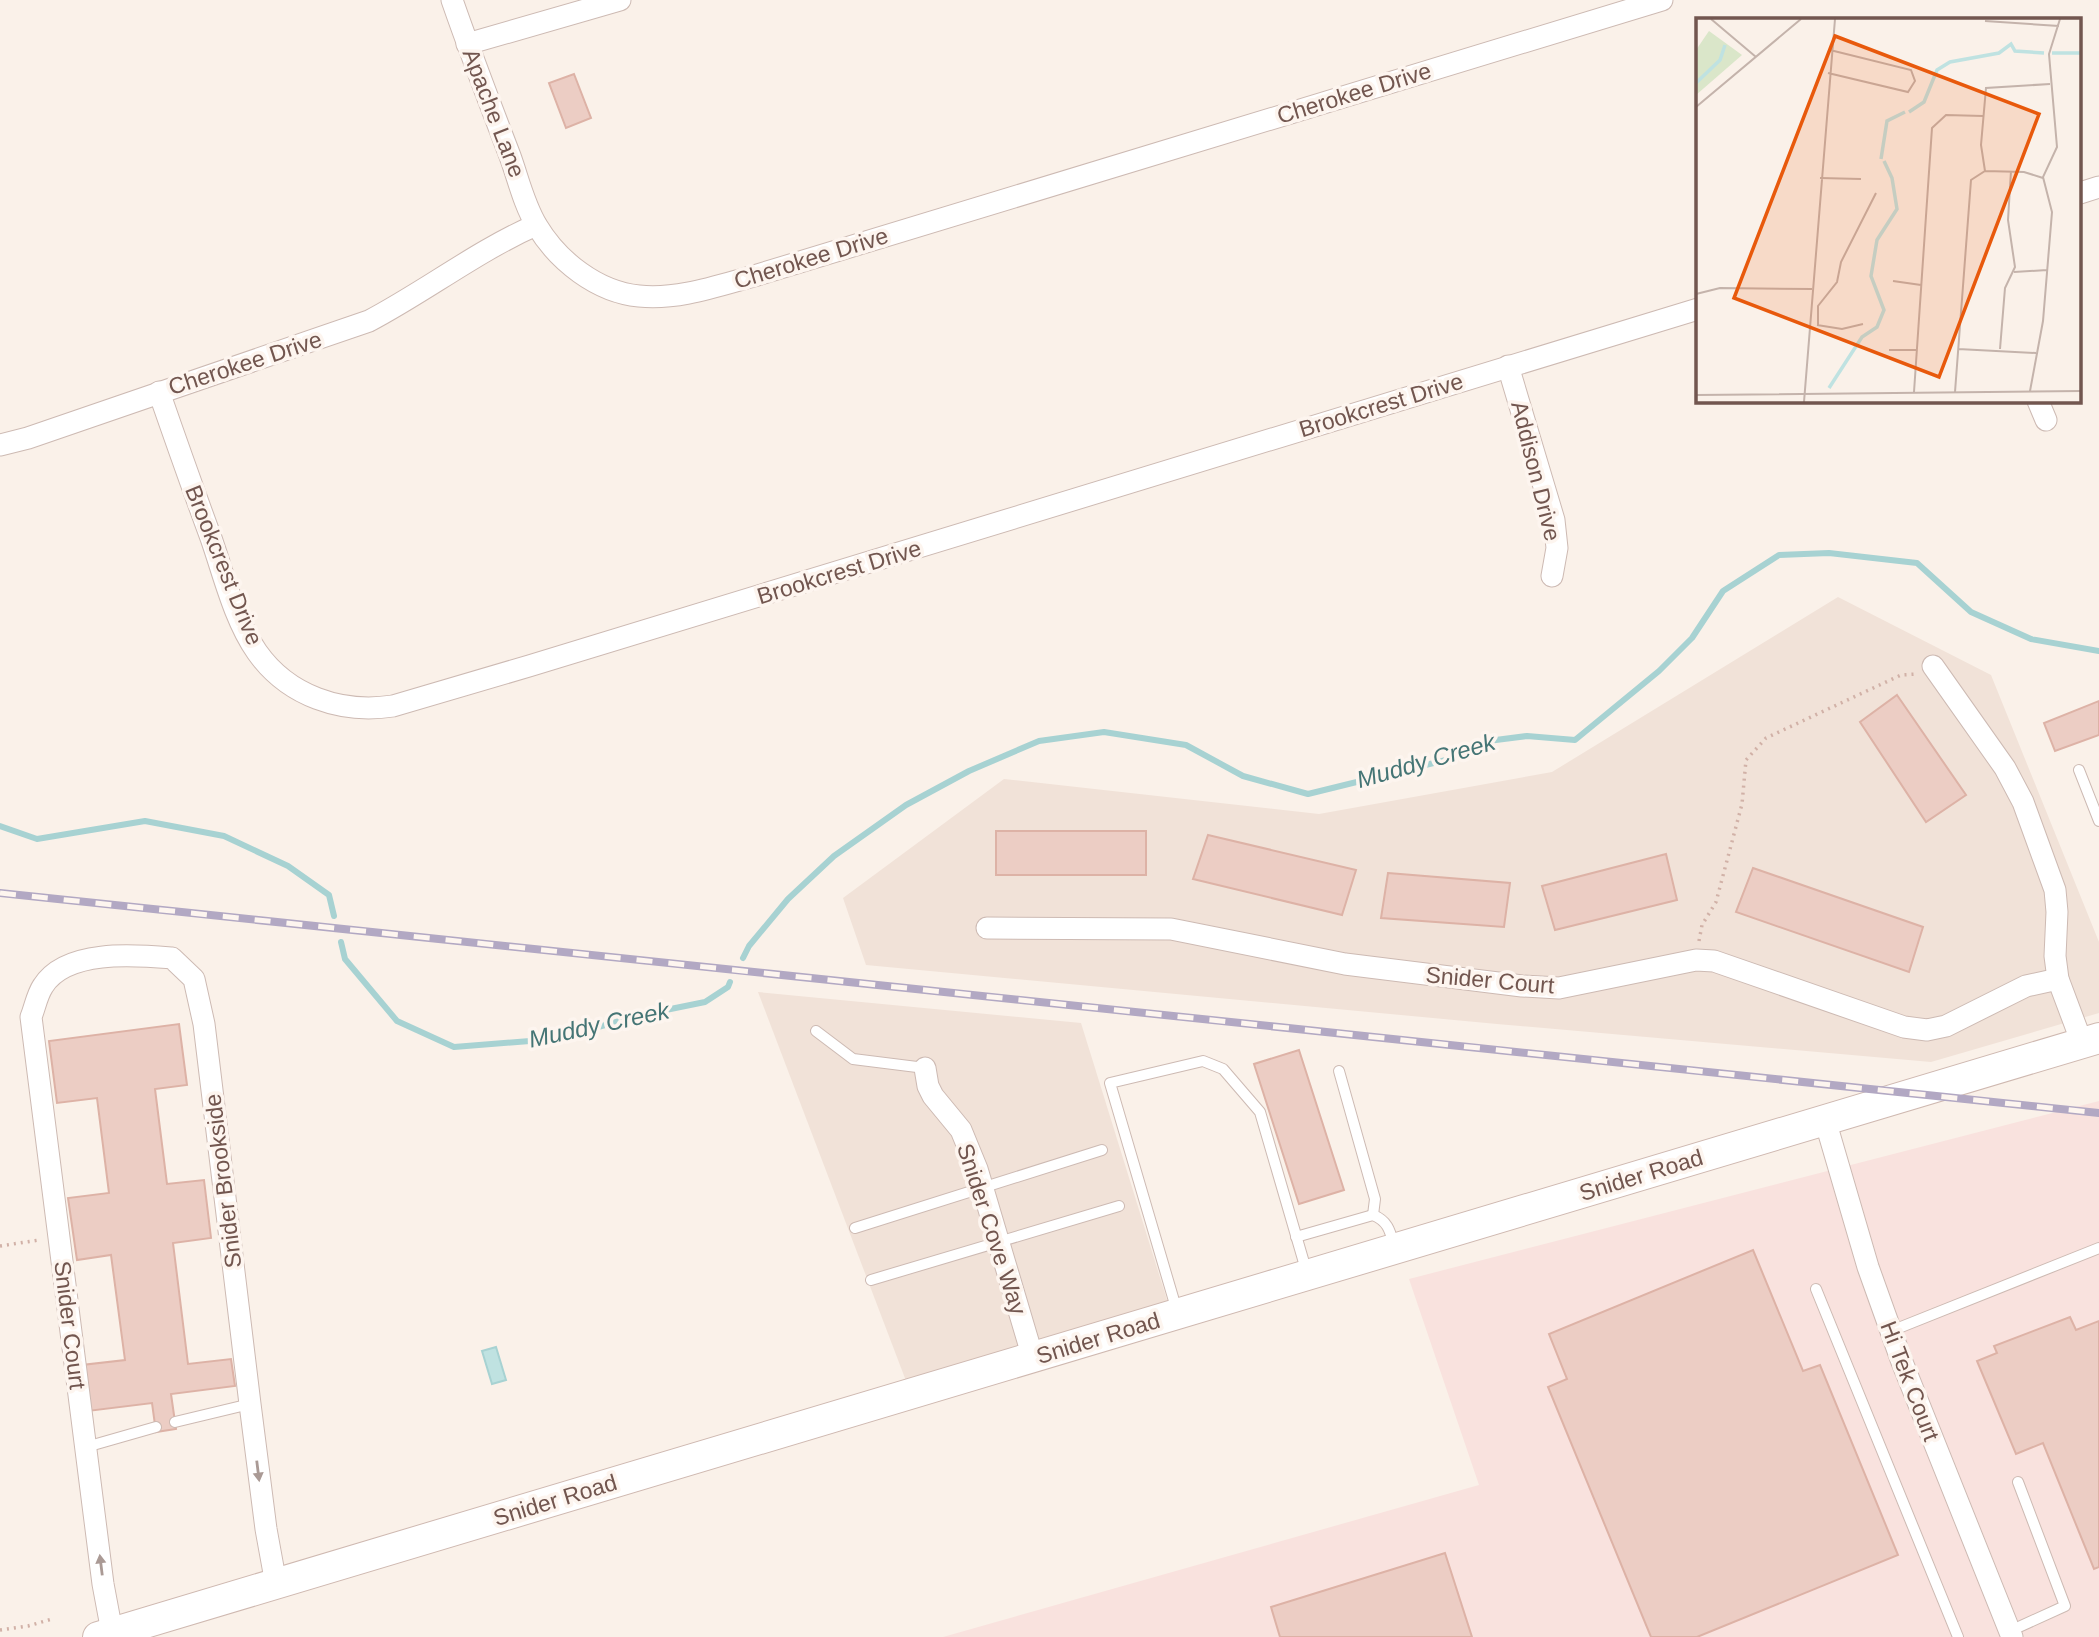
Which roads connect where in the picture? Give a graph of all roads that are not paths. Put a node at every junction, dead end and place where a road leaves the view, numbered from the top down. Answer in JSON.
{"nodes":[{"id":1,"x":452,"y":0,"type":"edge"},
{"id":2,"x":620,"y":0,"type":"edge"},
{"id":3,"x":1662,"y":0,"type":"edge"},
{"id":4,"x":467,"y":44,"type":"junction"},
{"id":5,"x":2099,"y":187,"type":"edge"},
{"id":6,"x":2082,"y":192,"type":"edge"},
{"id":7,"x":536,"y":225,"type":"junction"},
{"id":8,"x":1696,"y":311,"type":"edge"},
{"id":9,"x":1508,"y":366,"type":"junction"},
{"id":10,"x":159,"y":392,"type":"junction"},
{"id":11,"x":0,"y":445,"type":"edge"},
{"id":12,"x":1552,"y":576,"type":"dead end"},
{"id":13,"x":1933,"y":666,"type":"road end"},
{"id":14,"x":2079,"y":770,"type":"dead end"},
{"id":15,"x":2099,"y":821,"type":"edge"},
{"id":16,"x":987,"y":928,"type":"dead end"},
{"id":17,"x":2058,"y":979,"type":"junction"},
{"id":18,"x":31,"y":1017,"type":"joint"},
{"id":19,"x":816,"y":1031,"type":"dead end"},
{"id":20,"x":2090,"y":1040,"type":"edge"},
{"id":21,"x":925,"y":1068,"type":"joint"},
{"id":22,"x":1339,"y":1071,"type":"dead end"},
{"id":23,"x":1825,"y":1120,"type":"junction"},
{"id":24,"x":1102,"y":1150,"type":"dead end"},
{"id":25,"x":982,"y":1187,"type":"junction"},
{"id":26,"x":1119,"y":1206,"type":"dead end"},
{"id":27,"x":1373,"y":1215,"type":"junction"},
{"id":28,"x":855,"y":1228,"type":"dead end"},
{"id":29,"x":1296,"y":1237,"type":"junction"},
{"id":30,"x":998,"y":1241,"type":"junction"},
{"id":31,"x":2099,"y":1248,"type":"edge"},
{"id":32,"x":1395,"y":1249,"type":"junction"},
{"id":33,"x":1307,"y":1275,"type":"junction"},
{"id":34,"x":871,"y":1280,"type":"dead end"},
{"id":35,"x":1816,"y":1289,"type":"dead end"},
{"id":36,"x":1178,"y":1314,"type":"junction"},
{"id":37,"x":1891,"y":1331,"type":"junction"},
{"id":38,"x":1032,"y":1358,"type":"junction"},
{"id":39,"x":250,"y":1404,"type":"junction"},
{"id":40,"x":175,"y":1422,"type":"dead end"},
{"id":41,"x":156,"y":1427,"type":"dead end"},
{"id":42,"x":86,"y":1447,"type":"junction"},
{"id":43,"x":2018,"y":1482,"type":"dead end"},
{"id":44,"x":276,"y":1584,"type":"junction"},
{"id":45,"x":2011,"y":1634,"type":"edge"},
{"id":46,"x":105,"y":1635,"type":"edge"},
{"id":47,"x":1958,"y":1637,"type":"edge"}],
"edges":[{"from":1,"to":4,"type":"street","name":"Apache Lane"},
{"from":2,"to":4,"type":"street"},
{"from":3,"to":7,"type":"street","name":"Cherokee Drive"},
{"from":4,"to":7,"type":"street","name":"Apache Lane"},
{"from":5,"to":6,"type":"street"},
{"from":7,"to":10,"type":"street","name":"Cherokee Drive"},
{"from":8,"to":9,"type":"street","name":"Brookcrest Drive"},
{"from":9,"to":10,"type":"street","name":"Brookcrest Drive"},
{"from":9,"to":12,"type":"street","name":"Addison Drive"},
{"from":10,"to":11,"type":"street","name":"Cherokee Drive"},
{"from":13,"to":17,"type":"street"},
{"from":14,"to":15,"type":"lane"},
{"from":16,"to":17,"type":"street","name":"Snider Court"},
{"from":17,"to":20,"type":"street"},
{"from":18,"to":39,"type":"street","name":"Snider Brookside"},
{"from":18,"to":42,"type":"street","name":"Snider Court"},
{"from":19,"to":21,"type":"lane"},
{"from":20,"to":23,"type":"street","name":"Snider Road"},
{"from":21,"to":25,"type":"street","name":"Snider Cove Way"},
{"from":22,"to":27,"type":"lane"},
{"from":23,"to":32,"type":"street","name":"Snider Road"},
{"from":23,"to":37,"type":"street","name":"Hi Tek Court"},
{"from":24,"to":25,"type":"lane"},
{"from":25,"to":28,"type":"lane"},
{"from":25,"to":30,"type":"street","name":"Snider Cove Way"},
{"from":26,"to":30,"type":"lane"},
{"from":27,"to":29,"type":"lane"},
{"from":27,"to":32,"type":"lane"},
{"from":29,"to":33,"type":"lane"},
{"from":29,"to":36,"type":"lane"},
{"from":30,"to":34,"type":"lane"},
{"from":30,"to":38,"type":"street","name":"Snider Cove Way"},
{"from":31,"to":37,"type":"lane"},
{"from":32,"to":33,"type":"street","name":"Snider Road"},
{"from":33,"to":36,"type":"street","name":"Snider Road"},
{"from":35,"to":47,"type":"lane"},
{"from":36,"to":38,"type":"street","name":"Snider Road"},
{"from":37,"to":45,"type":"street","name":"Hi Tek Court"},
{"from":38,"to":44,"type":"street","name":"Snider Road"},
{"from":39,"to":40,"type":"lane"},
{"from":39,"to":44,"type":"street","name":"Snider Brookside","one_way":true},
{"from":41,"to":42,"type":"lane"},
{"from":46,"to":42,"type":"street","name":"Snider Court","one_way":true},
{"from":43,"to":45,"type":"lane"},
{"from":44,"to":46,"type":"street","name":"Snider Road"}]}
